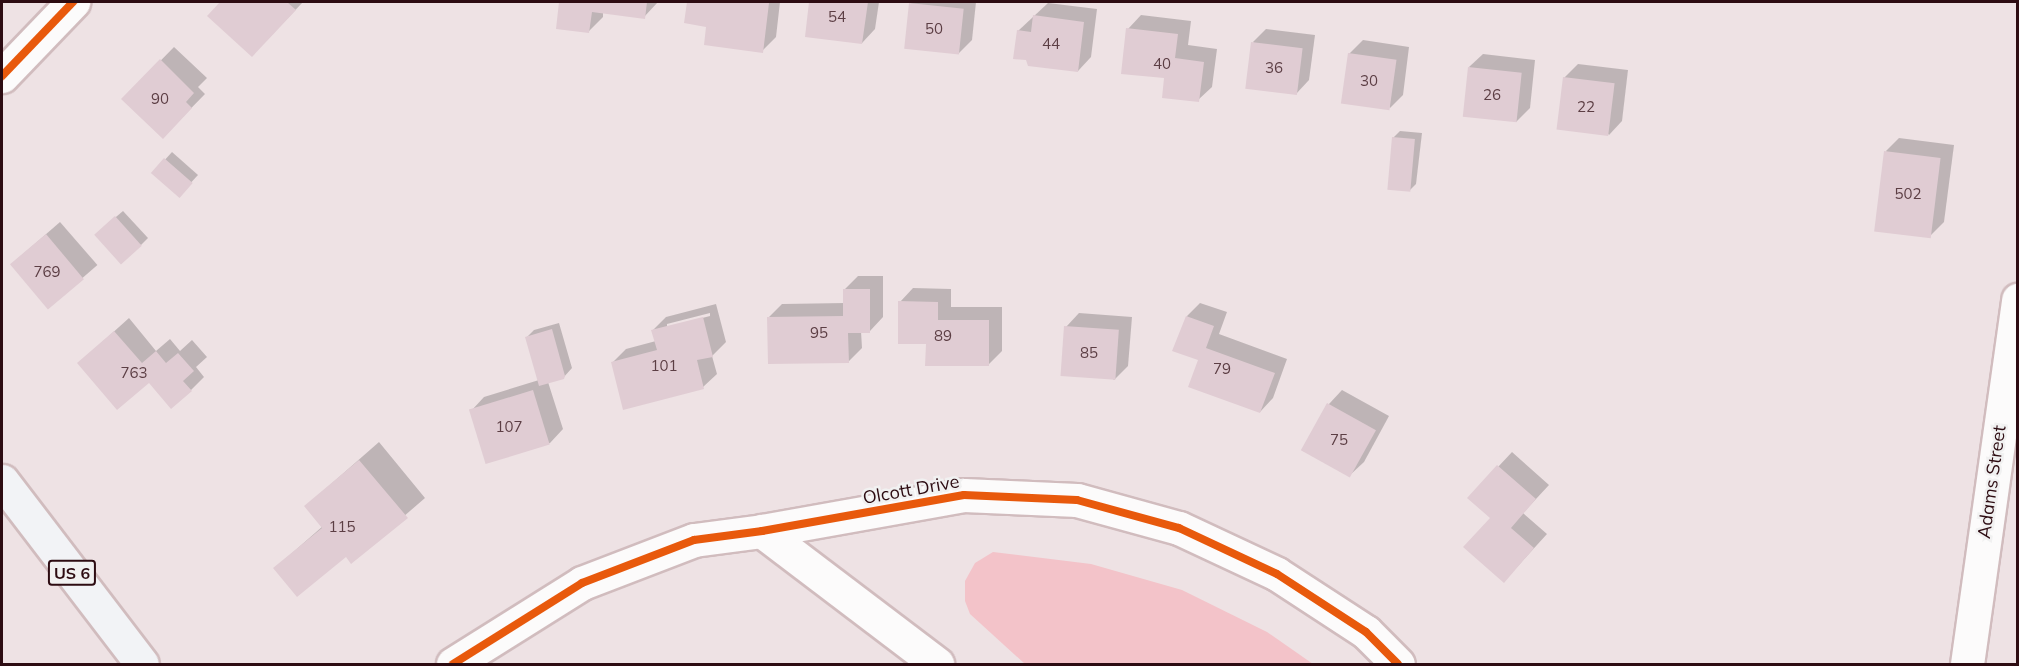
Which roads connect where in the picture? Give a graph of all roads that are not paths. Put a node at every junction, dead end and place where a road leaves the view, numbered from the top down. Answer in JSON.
{"nodes":[{"id":1,"x":73,"y":2,"type":"edge"},
{"id":2,"x":2,"y":76,"type":"edge"},
{"id":3,"x":2018,"y":300,"type":"edge"},
{"id":4,"x":2,"y":482,"type":"edge"},
{"id":5,"x":762,"y":531,"type":"junction"},
{"id":6,"x":142,"y":664,"type":"edge"},
{"id":7,"x":453,"y":664,"type":"edge"},
{"id":8,"x":937,"y":664,"type":"edge"},
{"id":9,"x":1398,"y":664,"type":"edge"},
{"id":10,"x":1967,"y":664,"type":"edge"}],
"edges":[{"from":1,"to":2,"type":"street"},
{"from":3,"to":10,"type":"street","name":"Adams Street"},
{"from":4,"to":6,"type":"main road","number":"US 6"},
{"from":5,"to":7,"type":"street","name":"Olcott Drive"},
{"from":5,"to":8,"type":"street"},
{"from":5,"to":9,"type":"street","name":"Olcott Drive"}]}
